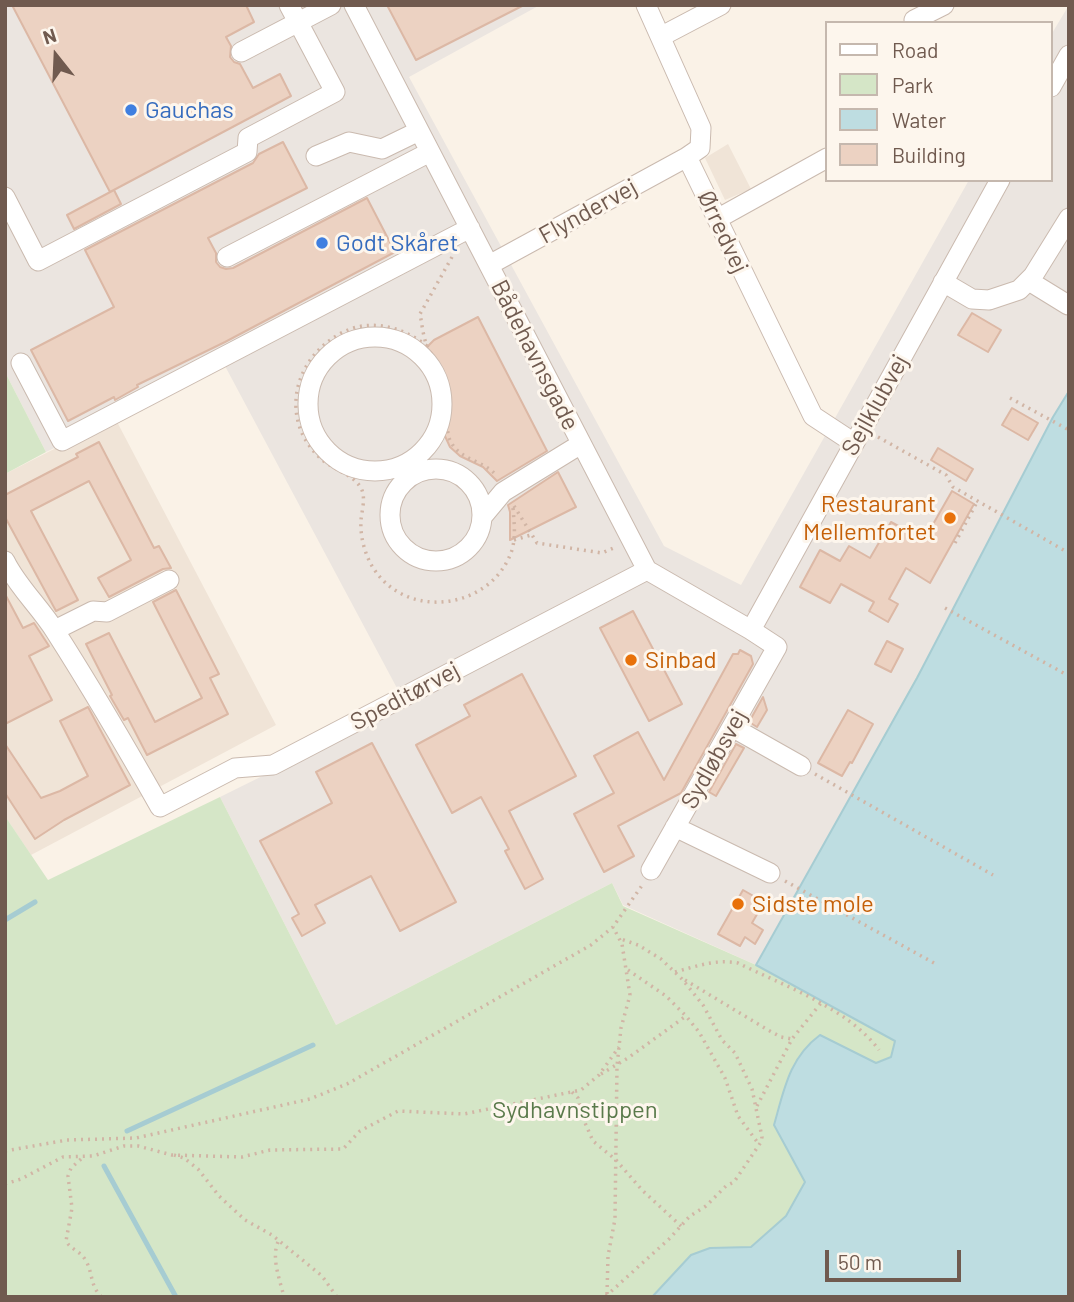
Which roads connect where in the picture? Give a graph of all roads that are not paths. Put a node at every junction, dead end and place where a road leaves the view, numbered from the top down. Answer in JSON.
{"nodes":[{"id":1,"x":331,"y":5,"type":"edge"},
{"id":2,"x":354,"y":5,"type":"edge"},
{"id":3,"x":646,"y":5,"type":"edge"},
{"id":4,"x":721,"y":5,"type":"edge"},
{"id":5,"x":935,"y":7,"type":"edge"},
{"id":6,"x":294,"y":13,"type":"edge"},
{"id":7,"x":911,"y":16,"type":"edge"},
{"id":8,"x":662,"y":36,"type":"junction"},
{"id":9,"x":241,"y":52,"type":"dead end"},
{"id":10,"x":1068,"y":56,"type":"edge"},
{"id":11,"x":1053,"y":83,"type":"edge"},
{"id":12,"x":419,"y":131,"type":"junction"},
{"id":13,"x":430,"y":152,"type":"junction"},
{"id":14,"x":316,"y":156,"type":"dead end"},
{"id":15,"x":687,"y":157,"type":"junction"},
{"id":16,"x":825,"y":159,"type":"edge"},
{"id":17,"x":998,"y":182,"type":"edge"},
{"id":18,"x":5,"y":197,"type":"edge"},
{"id":19,"x":1069,"y":218,"type":"edge"},
{"id":20,"x":717,"y":219,"type":"junction"},
{"id":21,"x":470,"y":228,"type":"junction"},
{"id":22,"x":227,"y":257,"type":"dead end"},
{"id":23,"x":489,"y":265,"type":"junction"},
{"id":24,"x":1029,"y":281,"type":"junction"},
{"id":25,"x":943,"y":282,"type":"junction"},
{"id":26,"x":1068,"y":305,"type":"edge"},
{"id":27,"x":21,"y":363,"type":"dead end"},
{"id":28,"x":858,"y":436,"type":"junction"},
{"id":29,"x":432,"y":438,"type":"junction"},
{"id":30,"x":582,"y":444,"type":"junction"},
{"id":31,"x":444,"y":469,"type":"junction"},
{"id":32,"x":376,"y":471,"type":"junction"},
{"id":33,"x":467,"y":480,"type":"junction"},
{"id":34,"x":507,"y":495,"type":"junction"},
{"id":35,"x":394,"y":496,"type":"junction"},
{"id":36,"x":483,"y":516,"type":"junction"},
{"id":37,"x":5,"y":561,"type":"edge"},
{"id":38,"x":647,"y":570,"type":"junction"},
{"id":39,"x":169,"y":580,"type":"dead end"},
{"id":40,"x":751,"y":629,"type":"junction"},
{"id":41,"x":55,"y":630,"type":"junction"},
{"id":42,"x":732,"y":727,"type":"junction"},
{"id":43,"x":801,"y":766,"type":"road end"},
{"id":44,"x":675,"y":827,"type":"junction"},
{"id":45,"x":651,"y":870,"type":"road end"},
{"id":46,"x":770,"y":873,"type":"dead end"}],
"edges":[{"from":1,"to":6,"type":"street"},
{"from":2,"to":12,"type":"street","name":"Bådehavnsgade"},
{"from":3,"to":8,"type":"street"},
{"from":4,"to":8,"type":"street"},
{"from":5,"to":7,"type":"street"},
{"from":6,"to":9,"type":"street"},
{"from":6,"to":18,"type":"street"},
{"from":8,"to":15,"type":"street"},
{"from":10,"to":11,"type":"street"},
{"from":12,"to":13,"type":"street","name":"Bådehavnsgade"},
{"from":12,"to":14,"type":"street"},
{"from":13,"to":21,"type":"street","name":"Bådehavnsgade"},
{"from":13,"to":22,"type":"street"},
{"from":15,"to":20,"type":"street","name":"Ørredvej"},
{"from":15,"to":23,"type":"street","name":"Flyndervej"},
{"from":16,"to":20,"type":"street"},
{"from":17,"to":25,"type":"street","name":"Sejlklubvej"},
{"from":19,"to":24,"type":"street"},
{"from":20,"to":28,"type":"street","name":"Ørredvej"},
{"from":21,"to":23,"type":"street","name":"Bådehavnsgade"},
{"from":21,"to":27,"type":"street"},
{"from":23,"to":30,"type":"street","name":"Bådehavnsgade"},
{"from":24,"to":25,"type":"street"},
{"from":24,"to":26,"type":"street"},
{"from":25,"to":28,"type":"street","name":"Sejlklubvej"},
{"from":28,"to":40,"type":"street","name":"Sejlklubvej"},
{"from":29,"to":31,"type":"street"},
{"from":29,"to":32,"type":"street"},
{"from":29,"to":32,"type":"street"},
{"from":30,"to":34,"type":"street"},
{"from":30,"to":38,"type":"street","name":"Bådehavnsgade"},
{"from":31,"to":33,"type":"street"},
{"from":31,"to":35,"type":"street"},
{"from":32,"to":35,"type":"street"},
{"from":33,"to":34,"type":"street"},
{"from":33,"to":36,"type":"street"},
{"from":34,"to":36,"type":"street"},
{"from":35,"to":36,"type":"street"},
{"from":37,"to":41,"type":"street"},
{"from":38,"to":40,"type":"street"},
{"from":38,"to":41,"type":"street","name":"Speditørvej"},
{"from":39,"to":41,"type":"street"},
{"from":40,"to":42,"type":"street","name":"Sydløbsvej"},
{"from":42,"to":43,"type":"street"},
{"from":42,"to":44,"type":"street","name":"Sydløbsvej"},
{"from":44,"to":45,"type":"street","name":"Sydløbsvej"},
{"from":44,"to":46,"type":"street"}]}
